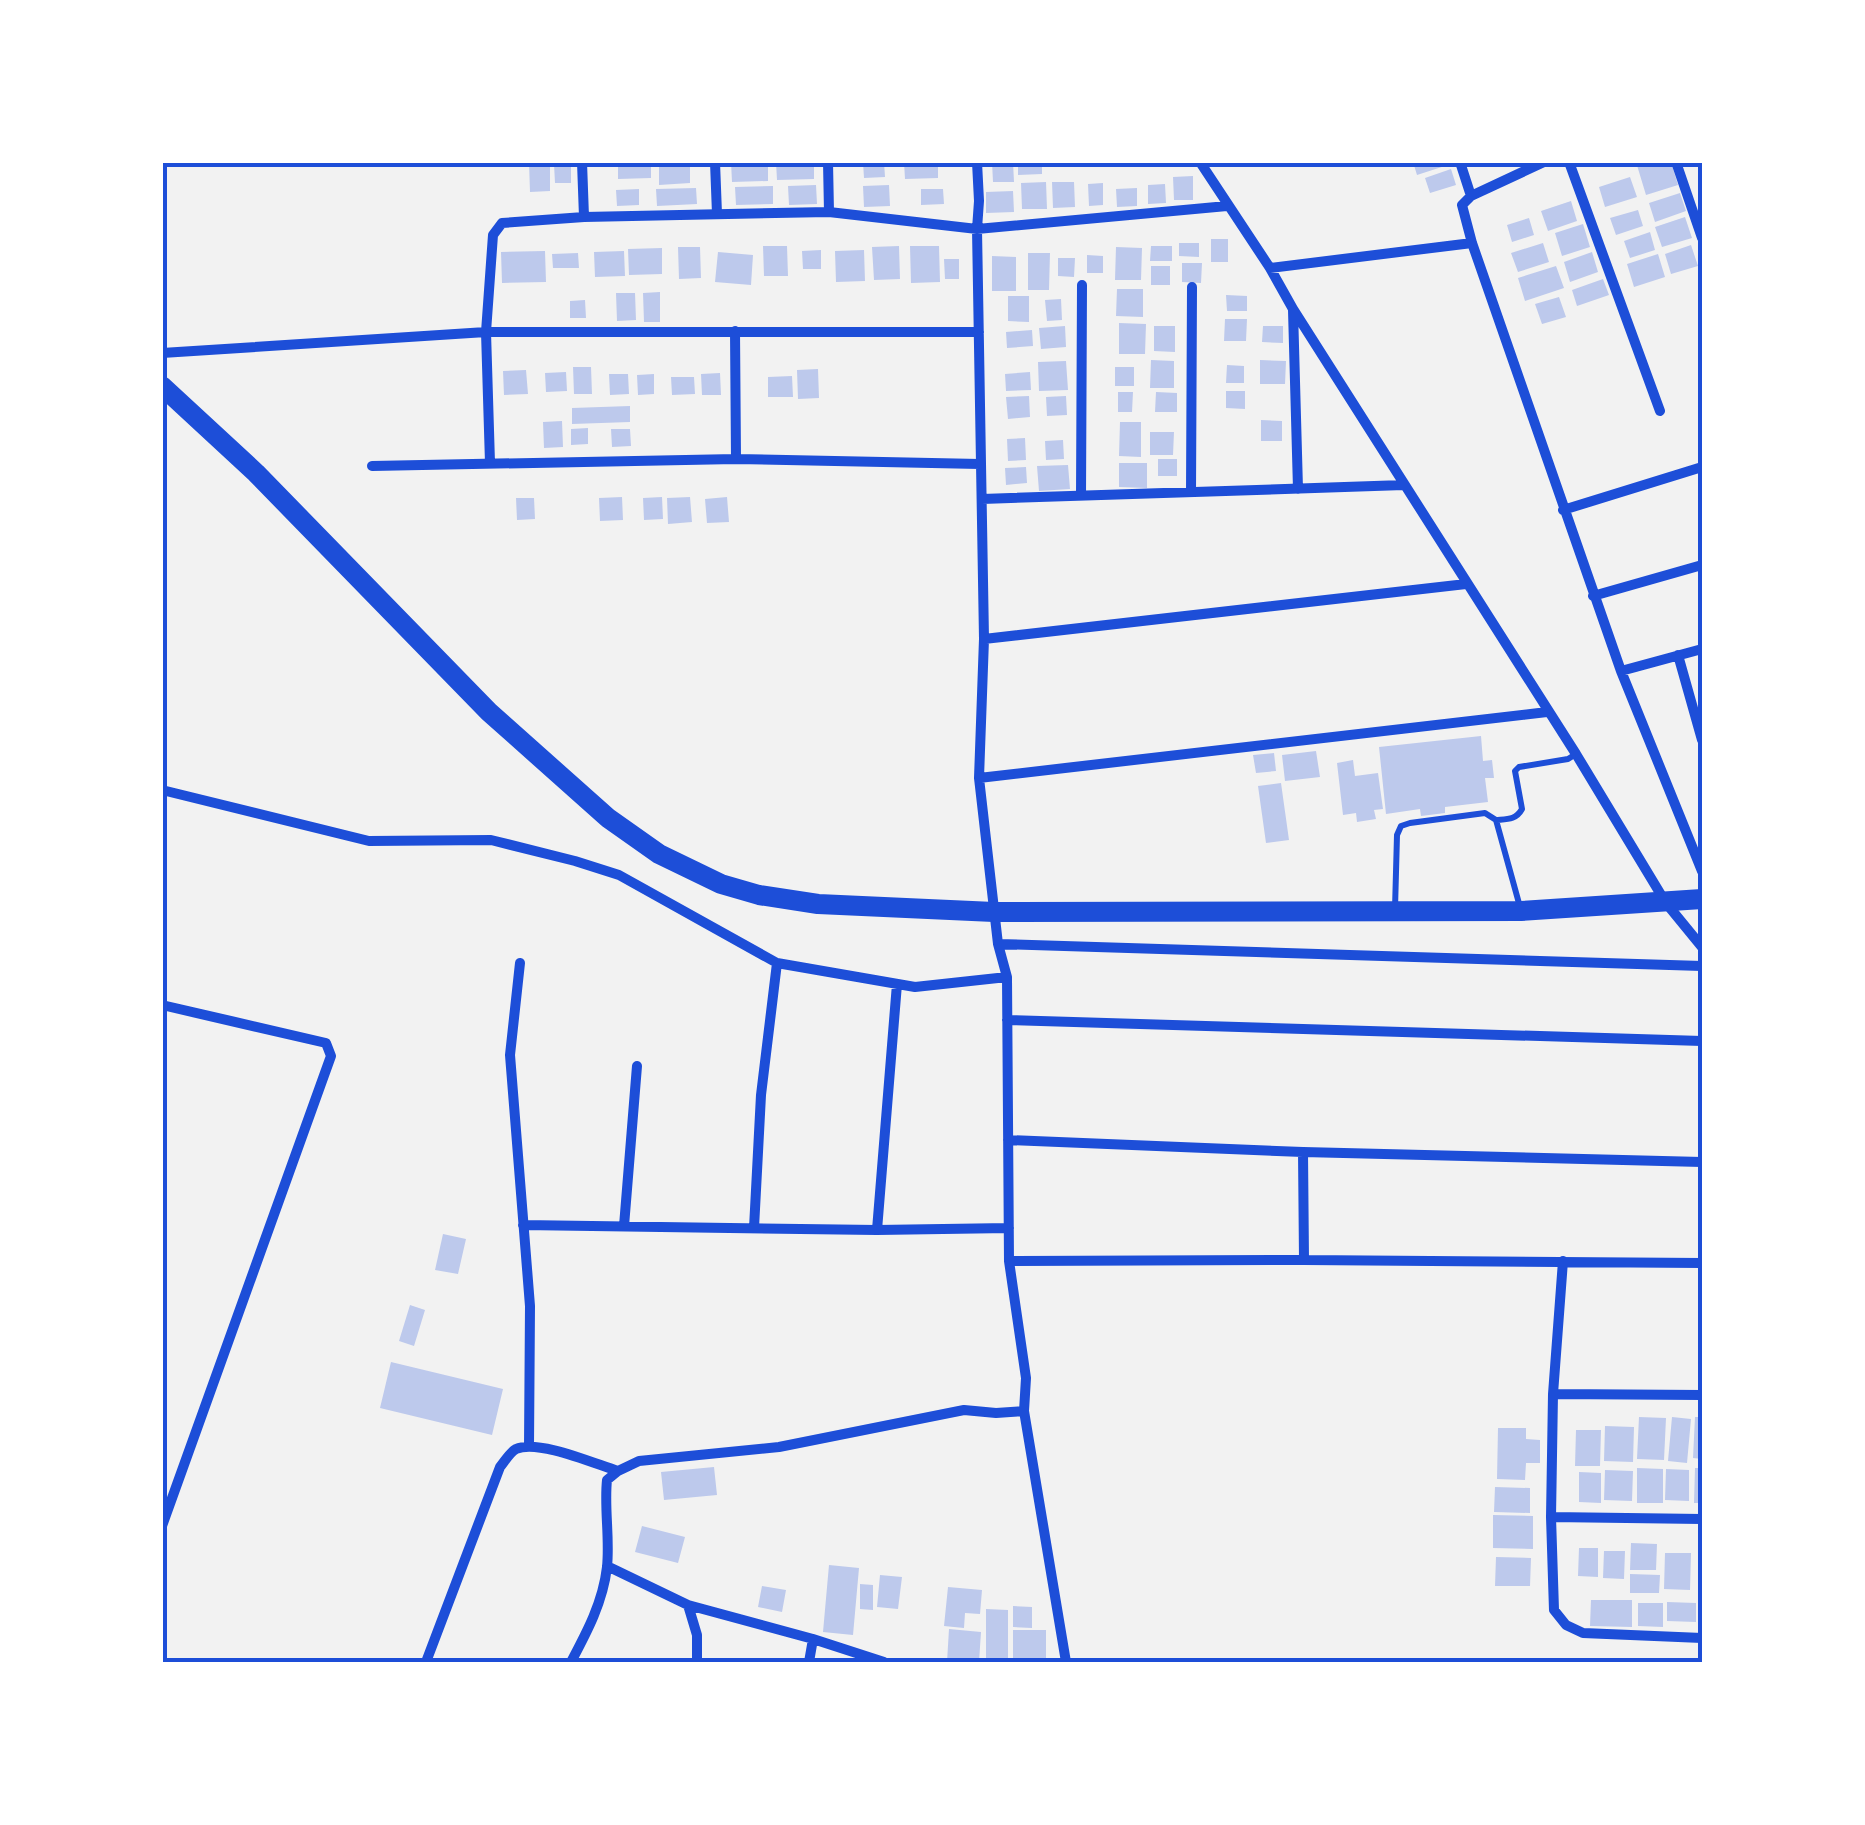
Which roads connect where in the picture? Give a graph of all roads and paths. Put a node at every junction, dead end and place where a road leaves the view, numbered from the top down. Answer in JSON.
{"nodes":[{"id":1,"x":582,"y":162,"type":"edge"},
{"id":2,"x":715,"y":162,"type":"edge"},
{"id":3,"x":828,"y":162,"type":"edge"},
{"id":4,"x":976,"y":162,"type":"edge"},
{"id":5,"x":1200,"y":162,"type":"edge"},
{"id":6,"x":1460,"y":162,"type":"edge"},
{"id":7,"x":1544,"y":162,"type":"edge"},
{"id":8,"x":1569,"y":162,"type":"edge"},
{"id":9,"x":1676,"y":162,"type":"edge"},
{"id":10,"x":1471,"y":196,"type":"junction"},
{"id":11,"x":1227,"y":206,"type":"junction"},
{"id":12,"x":829,"y":212,"type":"junction"},
{"id":13,"x":717,"y":214,"type":"junction"},
{"id":14,"x":584,"y":216,"type":"junction"},
{"id":15,"x":977,"y":229,"type":"junction"},
{"id":16,"x":1702,"y":238,"type":"edge"},
{"id":17,"x":1472,"y":243,"type":"junction"},
{"id":18,"x":1270,"y":268,"type":"junction"},
{"id":19,"x":1082,"y":285,"type":"dead end"},
{"id":20,"x":1192,"y":287,"type":"dead end"},
{"id":21,"x":1292,"y":309,"type":"junction"},
{"id":22,"x":735,"y":331,"type":"junction"},
{"id":23,"x":486,"y":332,"type":"junction"},
{"id":24,"x":979,"y":332,"type":"junction"},
{"id":25,"x":162,"y":353,"type":"edge"},
{"id":26,"x":162,"y":386,"type":"edge"},
{"id":27,"x":1660,"y":411,"type":"dead end"},
{"id":28,"x":736,"y":460,"type":"junction"},
{"id":29,"x":490,"y":463,"type":"junction"},
{"id":30,"x":980,"y":464,"type":"junction"},
{"id":31,"x":372,"y":466,"type":"dead end"},
{"id":32,"x":1702,"y":467,"type":"edge"},
{"id":33,"x":1404,"y":486,"type":"junction"},
{"id":34,"x":1298,"y":489,"type":"junction"},
{"id":35,"x":1192,"y":492,"type":"junction"},
{"id":36,"x":1081,"y":496,"type":"junction"},
{"id":37,"x":982,"y":499,"type":"junction"},
{"id":38,"x":1563,"y":510,"type":"junction"},
{"id":39,"x":1702,"y":565,"type":"edge"},
{"id":40,"x":1466,"y":584,"type":"junction"},
{"id":41,"x":1593,"y":596,"type":"junction"},
{"id":42,"x":984,"y":639,"type":"junction"},
{"id":43,"x":1702,"y":649,"type":"edge"},
{"id":44,"x":1678,"y":655,"type":"junction"},
{"id":45,"x":1620,"y":672,"type":"junction"},
{"id":46,"x":1547,"y":712,"type":"junction"},
{"id":47,"x":1702,"y":740,"type":"edge"},
{"id":48,"x":1576,"y":754,"type":"junction"},
{"id":49,"x":979,"y":778,"type":"junction"},
{"id":50,"x":162,"y":790,"type":"edge"},
{"id":51,"x":1496,"y":820,"type":"junction"},
{"id":52,"x":1702,"y":871,"type":"edge"},
{"id":53,"x":1702,"y":899,"type":"edge"},
{"id":54,"x":1666,"y":903,"type":"junction"},
{"id":55,"x":1395,"y":910,"type":"junction"},
{"id":56,"x":1521,"y":911,"type":"junction"},
{"id":57,"x":994,"y":912,"type":"junction"},
{"id":58,"x":998,"y":944,"type":"junction"},
{"id":59,"x":1702,"y":947,"type":"edge"},
{"id":60,"x":520,"y":963,"type":"dead end"},
{"id":61,"x":777,"y":963,"type":"junction"},
{"id":62,"x":1702,"y":966,"type":"edge"},
{"id":63,"x":1007,"y":976,"type":"junction"},
{"id":64,"x":896,"y":984,"type":"junction"},
{"id":65,"x":162,"y":1005,"type":"edge"},
{"id":66,"x":1008,"y":1020,"type":"junction"},
{"id":67,"x":1702,"y":1041,"type":"edge"},
{"id":68,"x":637,"y":1066,"type":"dead end"},
{"id":69,"x":1008,"y":1140,"type":"junction"},
{"id":70,"x":1303,"y":1152,"type":"junction"},
{"id":71,"x":1702,"y":1162,"type":"edge"},
{"id":72,"x":522,"y":1225,"type":"junction"},
{"id":73,"x":624,"y":1226,"type":"junction"},
{"id":74,"x":754,"y":1228,"type":"junction"},
{"id":75,"x":1009,"y":1228,"type":"junction"},
{"id":76,"x":876,"y":1230,"type":"junction"},
{"id":77,"x":1304,"y":1260,"type":"junction"},
{"id":78,"x":1009,"y":1261,"type":"junction"},
{"id":79,"x":1563,"y":1261,"type":"junction"},
{"id":80,"x":1702,"y":1263,"type":"edge"},
{"id":81,"x":1553,"y":1394,"type":"junction"},
{"id":82,"x":1702,"y":1396,"type":"edge"},
{"id":83,"x":1024,"y":1411,"type":"junction"},
{"id":84,"x":530,"y":1446,"type":"junction"},
{"id":85,"x":618,"y":1471,"type":"junction"},
{"id":86,"x":1551,"y":1517,"type":"junction"},
{"id":87,"x":1702,"y":1518,"type":"edge"},
{"id":88,"x":162,"y":1526,"type":"edge"},
{"id":89,"x":607,"y":1566,"type":"junction"},
{"id":90,"x":688,"y":1605,"type":"junction"},
{"id":91,"x":1702,"y":1638,"type":"edge"},
{"id":92,"x":813,"y":1639,"type":"junction"},
{"id":93,"x":426,"y":1662,"type":"edge"},
{"id":94,"x":571,"y":1662,"type":"edge"},
{"id":95,"x":697,"y":1662,"type":"edge"},
{"id":96,"x":809,"y":1662,"type":"edge"},
{"id":97,"x":884,"y":1662,"type":"edge"},
{"id":98,"x":1066,"y":1662,"type":"edge"}],
"edges":[{"from":1,"to":14,"type":"street"},
{"from":2,"to":13,"type":"street"},
{"from":3,"to":12,"type":"street"},
{"from":4,"to":15,"type":"street"},
{"from":5,"to":11,"type":"street"},
{"from":6,"to":10,"type":"street"},
{"from":7,"to":10,"type":"street"},
{"from":8,"to":27,"type":"street"},
{"from":9,"to":16,"type":"street"},
{"from":10,"to":17,"type":"street"},
{"from":11,"to":15,"type":"street"},
{"from":11,"to":18,"type":"street"},
{"from":12,"to":13,"type":"street"},
{"from":12,"to":15,"type":"street"},
{"from":13,"to":14,"type":"street"},
{"from":14,"to":23,"type":"street"},
{"from":15,"to":24,"type":"street"},
{"from":17,"to":18,"type":"street"},
{"from":17,"to":38,"type":"street"},
{"from":18,"to":21,"type":"street"},
{"from":19,"to":36,"type":"street"},
{"from":20,"to":35,"type":"street"},
{"from":21,"to":33,"type":"street"},
{"from":21,"to":34,"type":"street"},
{"from":22,"to":23,"type":"street"},
{"from":22,"to":24,"type":"street"},
{"from":22,"to":28,"type":"street"},
{"from":23,"to":25,"type":"street"},
{"from":23,"to":29,"type":"street"},
{"from":24,"to":30,"type":"street"},
{"from":26,"to":57,"type":"main road"},
{"from":28,"to":29,"type":"street"},
{"from":28,"to":30,"type":"street"},
{"from":29,"to":31,"type":"street"},
{"from":30,"to":37,"type":"street"},
{"from":32,"to":38,"type":"street"},
{"from":33,"to":34,"type":"street"},
{"from":33,"to":40,"type":"street"},
{"from":34,"to":35,"type":"street"},
{"from":35,"to":36,"type":"street"},
{"from":36,"to":37,"type":"street"},
{"from":37,"to":42,"type":"street"},
{"from":38,"to":41,"type":"street"},
{"from":39,"to":41,"type":"street"},
{"from":40,"to":42,"type":"street"},
{"from":40,"to":46,"type":"street"},
{"from":41,"to":45,"type":"street"},
{"from":42,"to":49,"type":"street"},
{"from":43,"to":44,"type":"street"},
{"from":44,"to":45,"type":"street"},
{"from":44,"to":47,"type":"street"},
{"from":45,"to":52,"type":"street"},
{"from":46,"to":48,"type":"street"},
{"from":46,"to":49,"type":"street"},
{"from":48,"to":51,"type":"lane"},
{"from":48,"to":54,"type":"street"},
{"from":49,"to":57,"type":"street"},
{"from":50,"to":61,"type":"street"},
{"from":51,"to":55,"type":"lane"},
{"from":51,"to":56,"type":"lane"},
{"from":53,"to":54,"type":"main road"},
{"from":54,"to":56,"type":"main road"},
{"from":54,"to":59,"type":"street"},
{"from":55,"to":56,"type":"main road"},
{"from":55,"to":57,"type":"main road"},
{"from":57,"to":58,"type":"street"},
{"from":58,"to":62,"type":"street"},
{"from":58,"to":63,"type":"street"},
{"from":60,"to":72,"type":"street"},
{"from":61,"to":64,"type":"street"},
{"from":61,"to":74,"type":"street"},
{"from":63,"to":64,"type":"street"},
{"from":63,"to":66,"type":"street"},
{"from":64,"to":76,"type":"street"},
{"from":65,"to":88,"type":"street"},
{"from":66,"to":67,"type":"street"},
{"from":66,"to":69,"type":"street"},
{"from":68,"to":73,"type":"street"},
{"from":69,"to":70,"type":"street"},
{"from":69,"to":75,"type":"street"},
{"from":70,"to":71,"type":"street"},
{"from":70,"to":77,"type":"street"},
{"from":72,"to":73,"type":"street"},
{"from":72,"to":84,"type":"street"},
{"from":73,"to":74,"type":"street"},
{"from":74,"to":76,"type":"street"},
{"from":75,"to":76,"type":"street"},
{"from":75,"to":78,"type":"street"},
{"from":77,"to":78,"type":"street"},
{"from":77,"to":79,"type":"street"},
{"from":78,"to":83,"type":"street"},
{"from":79,"to":80,"type":"street"},
{"from":79,"to":81,"type":"street"},
{"from":81,"to":82,"type":"street"},
{"from":81,"to":86,"type":"street"},
{"from":83,"to":85,"type":"street"},
{"from":83,"to":98,"type":"street"},
{"from":84,"to":85,"type":"street"},
{"from":84,"to":93,"type":"street"},
{"from":85,"to":89,"type":"street"},
{"from":86,"to":87,"type":"street"},
{"from":86,"to":91,"type":"street"},
{"from":89,"to":90,"type":"street"},
{"from":89,"to":94,"type":"street"},
{"from":90,"to":92,"type":"street"},
{"from":90,"to":95,"type":"street"},
{"from":92,"to":96,"type":"street"},
{"from":92,"to":97,"type":"street"}]}
